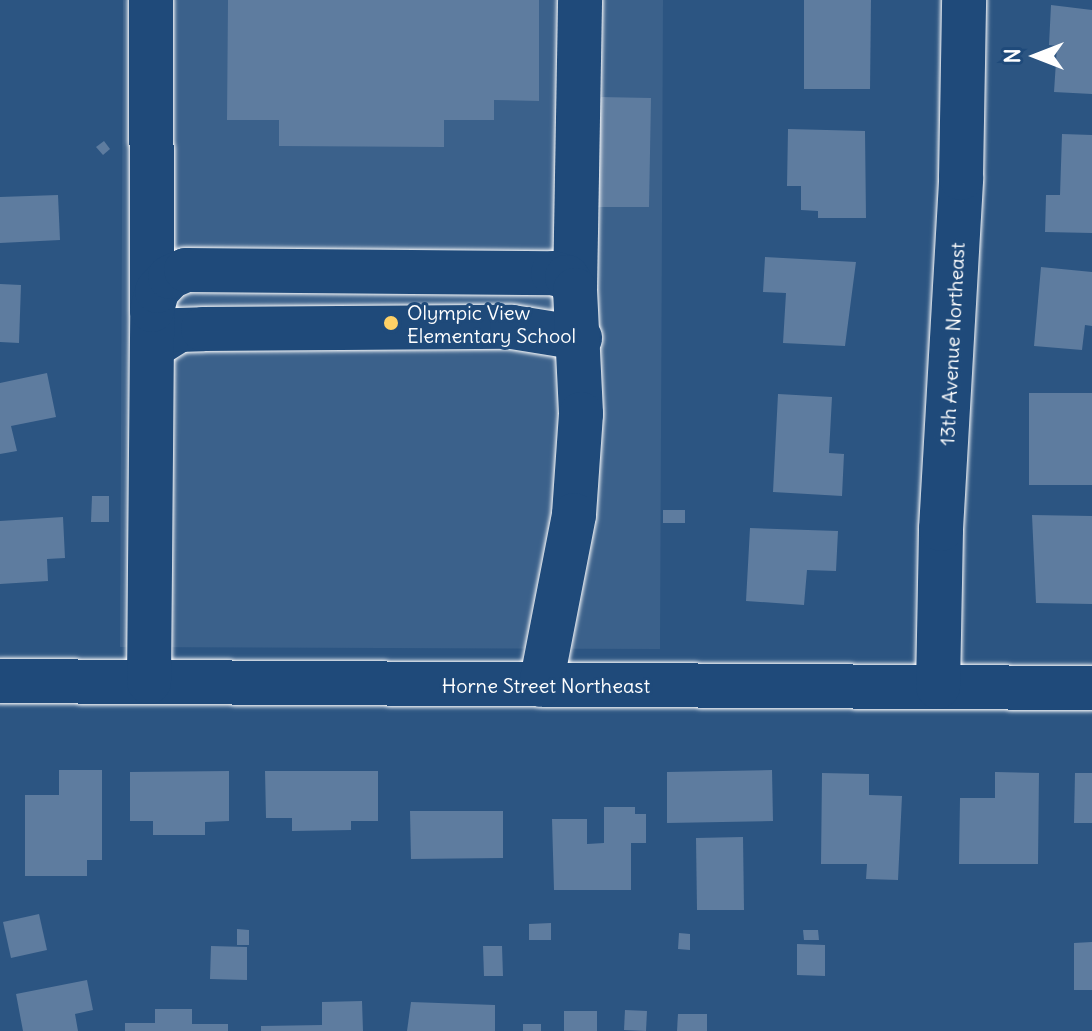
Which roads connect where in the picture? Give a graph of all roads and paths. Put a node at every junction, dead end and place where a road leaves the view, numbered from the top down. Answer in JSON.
{"nodes":[{"id":1,"x":151,"y":0,"type":"edge"},
{"id":2,"x":580,"y":0,"type":"edge"},
{"id":3,"x":964,"y":0,"type":"edge"},
{"id":4,"x":575,"y":290,"type":"junction"},
{"id":5,"x":152,"y":329,"type":"junction"},
{"id":6,"x":580,"y":338,"type":"junction"},
{"id":7,"x":0,"y":681,"type":"edge"},
{"id":8,"x":149,"y":682,"type":"junction"},
{"id":9,"x":541,"y":685,"type":"junction"},
{"id":10,"x":938,"y":687,"type":"junction"},
{"id":11,"x":1092,"y":688,"type":"edge"}],
"edges":[{"from":1,"to":5,"type":"street"},
{"from":2,"to":4,"type":"street"},
{"from":3,"to":10,"type":"street","name":"13th Avenue Northeast"},
{"from":4,"to":5,"type":"street"},
{"from":4,"to":6,"type":"street"},
{"from":5,"to":6,"type":"street"},
{"from":5,"to":8,"type":"street"},
{"from":6,"to":9,"type":"street"},
{"from":7,"to":8,"type":"street","name":"Horne Street Northeast"},
{"from":8,"to":9,"type":"street","name":"Horne Street Northeast"},
{"from":9,"to":10,"type":"street","name":"Horne Street Northeast"},
{"from":10,"to":11,"type":"street","name":"Horne Street Northeast"}]}
